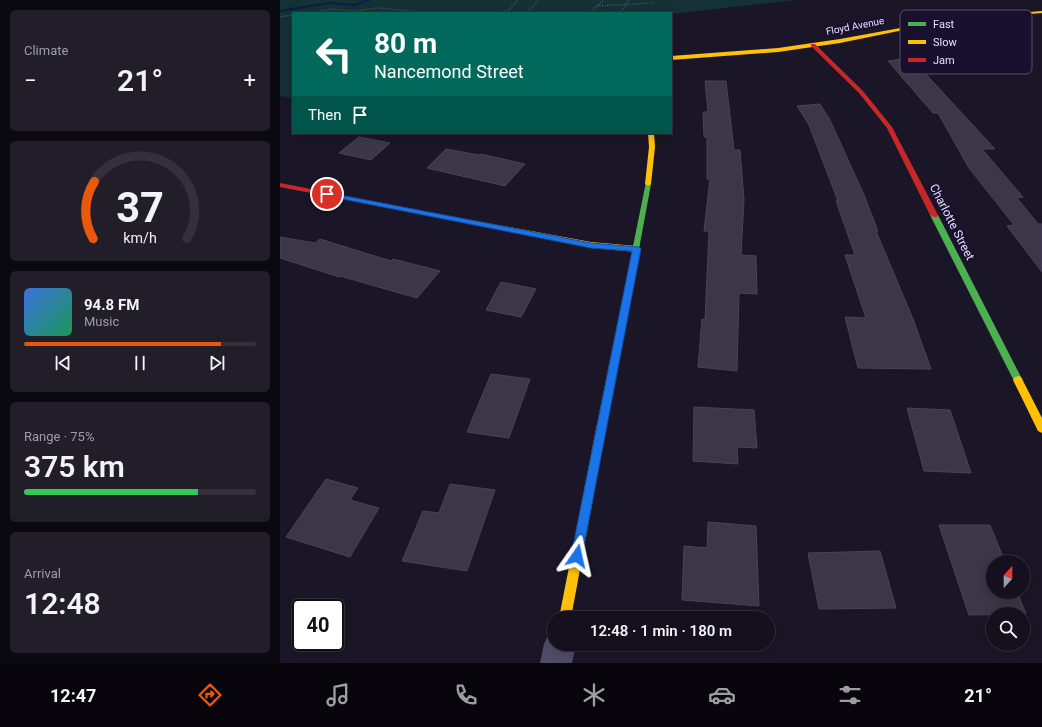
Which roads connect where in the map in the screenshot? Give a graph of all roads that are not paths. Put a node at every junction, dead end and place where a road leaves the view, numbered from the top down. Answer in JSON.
{"nodes":[{"id":1,"x":1042,"y":12,"type":"edge"},
{"id":2,"x":1032,"y":13,"type":"edge"},
{"id":3,"x":900,"y":29,"type":"edge"},
{"id":4,"x":813,"y":45,"type":"junction"},
{"id":5,"x":672,"y":58,"type":"edge"},
{"id":6,"x":651,"y":134,"type":"edge"},
{"id":7,"x":280,"y":185,"type":"edge"},
{"id":8,"x":637,"y":249,"type":"junction"},
{"id":9,"x":1042,"y":428,"type":"edge"},
{"id":10,"x":566,"y":611,"type":"edge"},
{"id":11,"x":559,"y":651,"type":"edge"},
{"id":12,"x":556,"y":663,"type":"edge"}],
"edges":[{"from":1,"to":2,"type":"street","name":"Floyd Avenue"},
{"from":3,"to":4,"type":"street","name":"Floyd Avenue"},
{"from":4,"to":5,"type":"street","name":"Floyd Avenue"},
{"from":4,"to":9,"type":"street","name":"Charlotte Street"},
{"from":6,"to":8,"type":"street"},
{"from":7,"to":8,"type":"street"},
{"from":8,"to":10,"type":"street"},
{"from":11,"to":12,"type":"street"}]}
